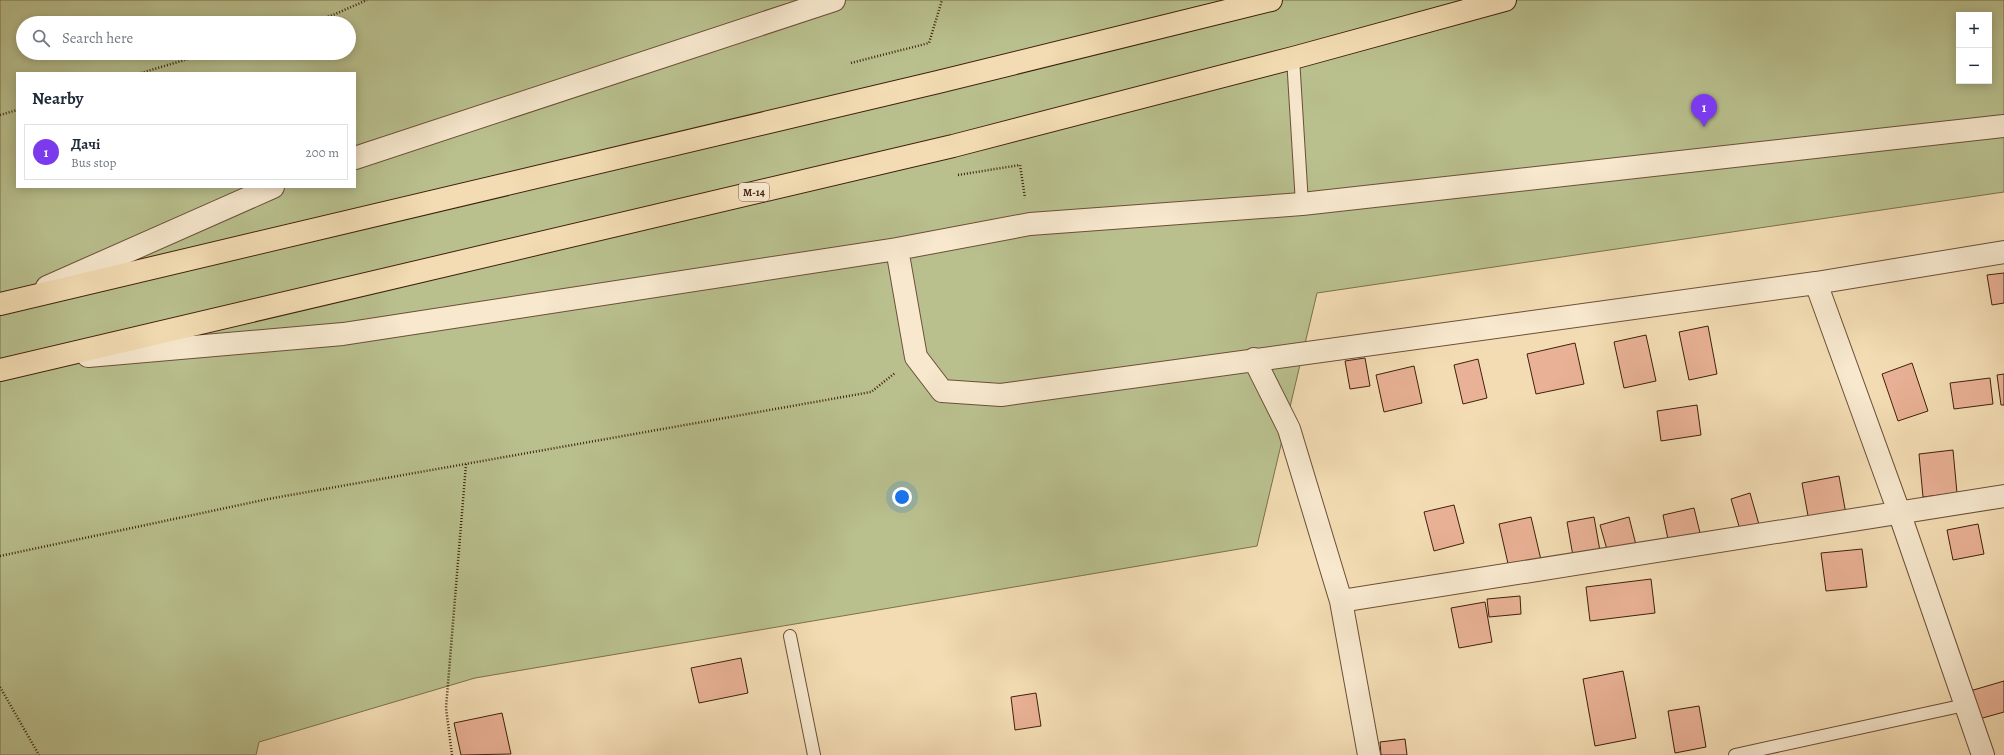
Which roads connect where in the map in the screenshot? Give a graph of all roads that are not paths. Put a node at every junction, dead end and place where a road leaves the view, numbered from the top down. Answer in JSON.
{"nodes":[{"id":1,"x":834,"y":0,"type":"edge"},
{"id":2,"x":1271,"y":0,"type":"edge"},
{"id":3,"x":1505,"y":0,"type":"edge"},
{"id":4,"x":1294,"y":58,"type":"junction"},
{"id":5,"x":2004,"y":126,"type":"edge"},
{"id":6,"x":356,"y":158,"type":"edge"},
{"id":7,"x":271,"y":188,"type":"edge"},
{"id":8,"x":1302,"y":204,"type":"junction"},
{"id":9,"x":897,"y":249,"type":"junction"},
{"id":10,"x":2004,"y":252,"type":"edge"},
{"id":11,"x":1816,"y":283,"type":"junction"},
{"id":12,"x":23,"y":298,"type":"junction"},
{"id":13,"x":0,"y":304,"type":"edge"},
{"id":14,"x":1254,"y":359,"type":"junction"},
{"id":15,"x":38,"y":361,"type":"junction"},
{"id":16,"x":0,"y":370,"type":"edge"},
{"id":17,"x":2004,"y":496,"type":"edge"},
{"id":18,"x":1899,"y":512,"type":"junction"},
{"id":19,"x":1341,"y":601,"type":"junction"},
{"id":20,"x":790,"y":636,"type":"dead end"},
{"id":21,"x":1965,"y":705,"type":"junction"},
{"id":22,"x":814,"y":755,"type":"edge"},
{"id":23,"x":1369,"y":755,"type":"edge"},
{"id":24,"x":1735,"y":755,"type":"edge"},
{"id":25,"x":1983,"y":755,"type":"edge"}],
"edges":[{"from":1,"to":6,"type":"street"},
{"from":2,"to":12,"type":"highway"},
{"from":3,"to":4,"type":"highway","number":"М-14"},
{"from":4,"to":8,"type":"lane"},
{"from":4,"to":15,"type":"highway","number":"М-14"},
{"from":5,"to":8,"type":"street"},
{"from":7,"to":12,"type":"street"},
{"from":8,"to":9,"type":"street"},
{"from":9,"to":14,"type":"street"},
{"from":9,"to":15,"type":"street"},
{"from":10,"to":11,"type":"street"},
{"from":11,"to":14,"type":"street"},
{"from":11,"to":18,"type":"street"},
{"from":12,"to":13,"type":"highway"},
{"from":14,"to":19,"type":"street"},
{"from":15,"to":16,"type":"highway","number":"М-14"},
{"from":17,"to":18,"type":"street"},
{"from":18,"to":19,"type":"street"},
{"from":18,"to":21,"type":"street"},
{"from":19,"to":23,"type":"street"},
{"from":20,"to":22,"type":"lane"},
{"from":21,"to":24,"type":"lane"},
{"from":21,"to":25,"type":"street"}]}
